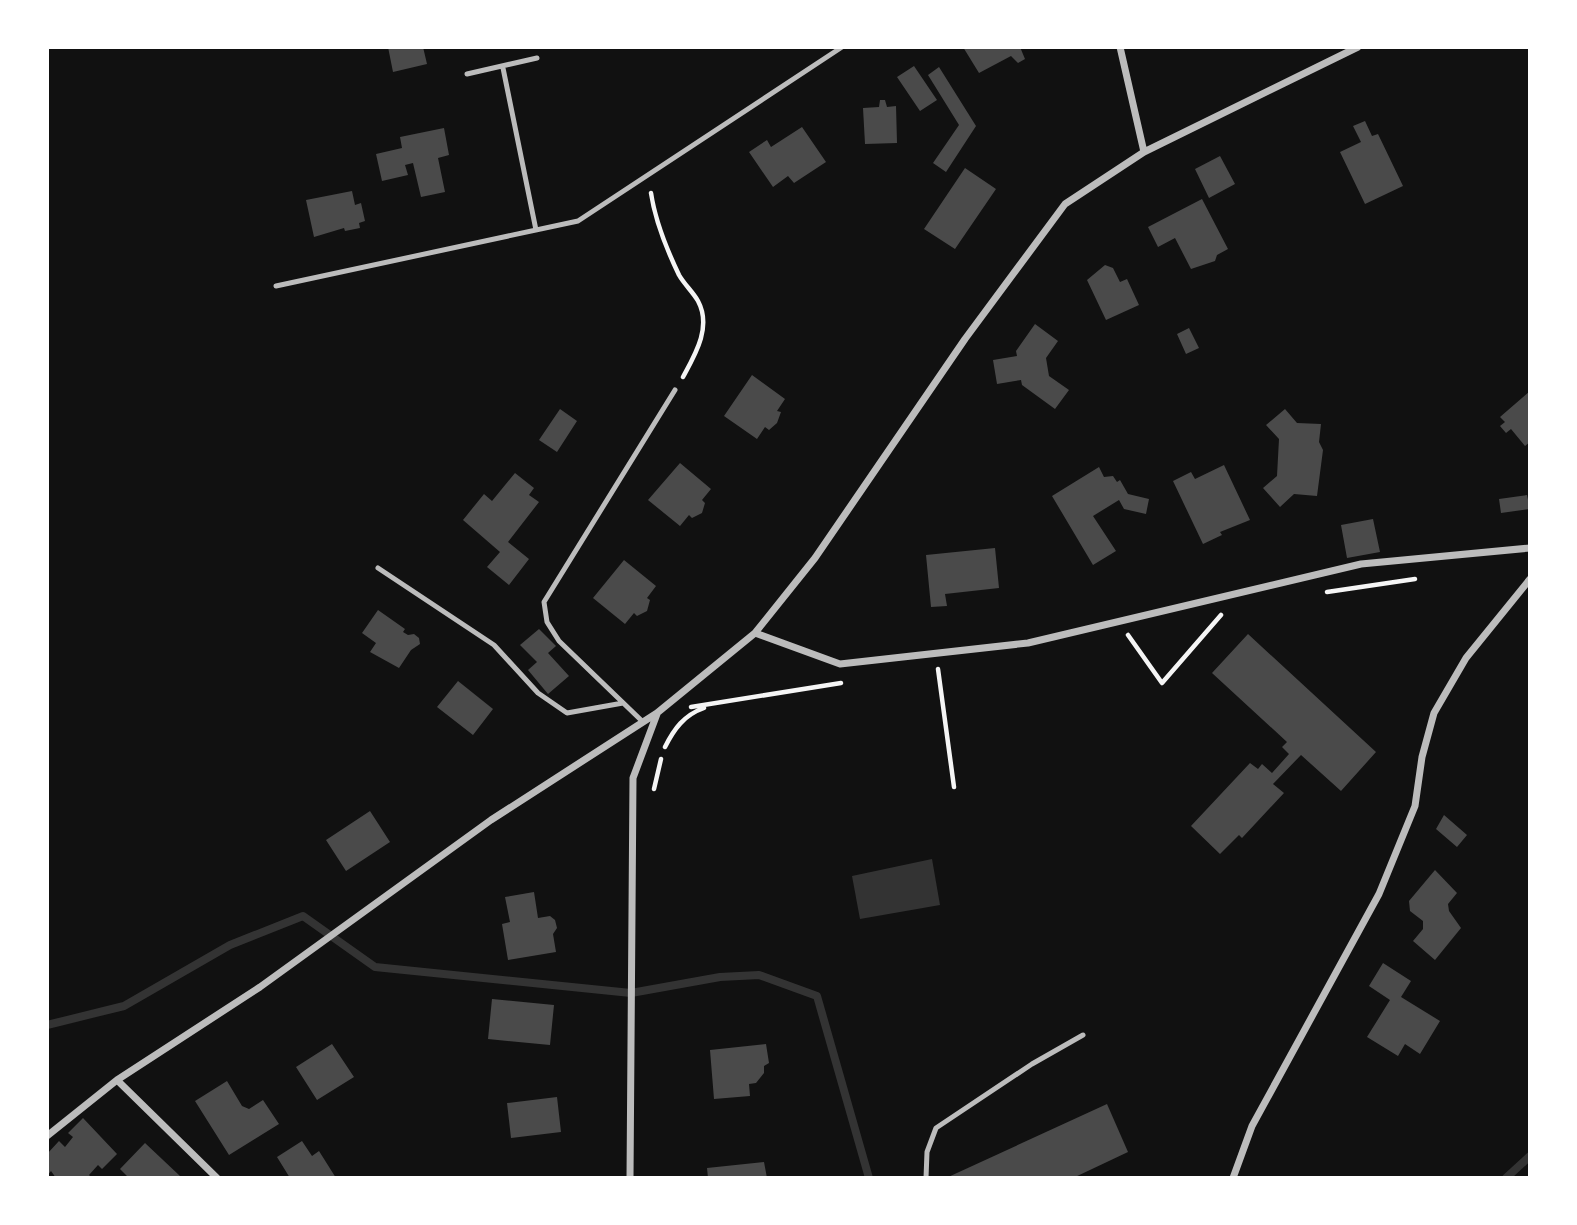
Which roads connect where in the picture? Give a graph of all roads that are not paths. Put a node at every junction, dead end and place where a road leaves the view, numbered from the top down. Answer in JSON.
{"nodes":[{"id":1,"x":842,"y":47,"type":"edge"},
{"id":2,"x":1120,"y":47,"type":"edge"},
{"id":3,"x":1358,"y":47,"type":"edge"},
{"id":4,"x":537,"y":58,"type":"dead end"},
{"id":5,"x":503,"y":68,"type":"junction"},
{"id":6,"x":467,"y":74,"type":"dead end"},
{"id":7,"x":1144,"y":152,"type":"junction"},
{"id":8,"x":536,"y":230,"type":"junction"},
{"id":9,"x":276,"y":286,"type":"dead end"},
{"id":10,"x":676,"y":390,"type":"road end"},
{"id":11,"x":1530,"y":548,"type":"edge"},
{"id":12,"x":378,"y":568,"type":"dead end"},
{"id":13,"x":1530,"y":579,"type":"edge"},
{"id":14,"x":755,"y":632,"type":"junction"},
{"id":15,"x":623,"y":702,"type":"junction"},
{"id":16,"x":657,"y":713,"type":"junction"},
{"id":17,"x":643,"y":722,"type":"junction"},
{"id":18,"x":1083,"y":1035,"type":"dead end"},
{"id":19,"x":117,"y":1080,"type":"junction"},
{"id":20,"x":47,"y":1136,"type":"edge"},
{"id":21,"x":217,"y":1178,"type":"edge"},
{"id":22,"x":630,"y":1178,"type":"edge"},
{"id":23,"x":926,"y":1178,"type":"edge"},
{"id":24,"x":1233,"y":1178,"type":"edge"}],
"edges":[{"from":1,"to":8,"type":"lane"},
{"from":2,"to":7,"type":"street"},
{"from":3,"to":7,"type":"street"},
{"from":4,"to":5,"type":"lane"},
{"from":5,"to":6,"type":"lane"},
{"from":5,"to":8,"type":"lane"},
{"from":7,"to":14,"type":"street"},
{"from":8,"to":9,"type":"lane"},
{"from":10,"to":15,"type":"lane"},
{"from":11,"to":14,"type":"street"},
{"from":12,"to":15,"type":"lane"},
{"from":13,"to":24,"type":"street"},
{"from":14,"to":16,"type":"street"},
{"from":15,"to":17,"type":"lane"},
{"from":16,"to":17,"type":"street"},
{"from":16,"to":22,"type":"street"},
{"from":17,"to":19,"type":"street"},
{"from":18,"to":23,"type":"lane"},
{"from":19,"to":20,"type":"street"},
{"from":19,"to":21,"type":"street"}]}
